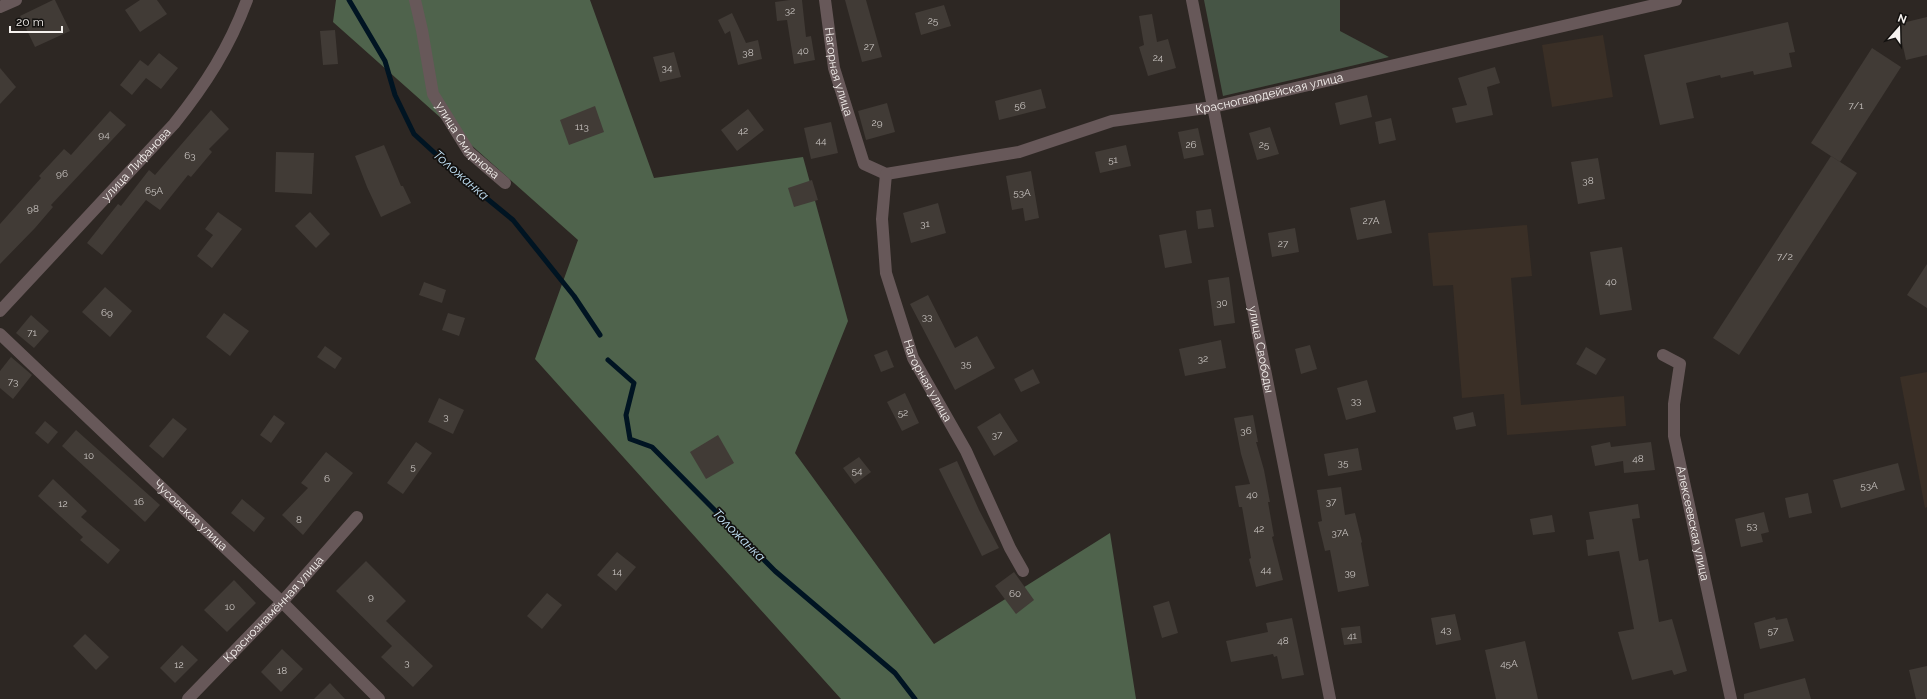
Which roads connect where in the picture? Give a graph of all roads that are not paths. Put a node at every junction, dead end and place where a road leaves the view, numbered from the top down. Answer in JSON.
{"nodes":[{"id":1,"x":16,"y":0,"type":"edge"},
{"id":2,"x":247,"y":0,"type":"edge"},
{"id":3,"x":415,"y":0,"type":"edge"},
{"id":4,"x":825,"y":0,"type":"edge"},
{"id":5,"x":1192,"y":0,"type":"edge"},
{"id":6,"x":1676,"y":0,"type":"edge"},
{"id":7,"x":0,"y":8,"type":"edge"},
{"id":8,"x":1213,"y":107,"type":"junction"},
{"id":9,"x":886,"y":174,"type":"junction"},
{"id":10,"x":504,"y":183,"type":"dead end"},
{"id":11,"x":0,"y":311,"type":"edge"},
{"id":12,"x":0,"y":334,"type":"edge"},
{"id":13,"x":1664,"y":355,"type":"dead end"},
{"id":14,"x":357,"y":518,"type":"dead end"},
{"id":15,"x":1023,"y":572,"type":"dead end"},
{"id":16,"x":282,"y":602,"type":"junction"},
{"id":17,"x":188,"y":699,"type":"edge"},
{"id":18,"x":379,"y":699,"type":"edge"},
{"id":19,"x":1330,"y":699,"type":"edge"},
{"id":20,"x":1731,"y":699,"type":"edge"}],
"edges":[{"from":1,"to":7,"type":"street"},
{"from":2,"to":11,"type":"street","name":"улица Лифанова"},
{"from":3,"to":10,"type":"street","name":"улица Смирнова"},
{"from":4,"to":9,"type":"street","name":"Нагорная улица"},
{"from":5,"to":8,"type":"street","name":"улица Свободы"},
{"from":6,"to":8,"type":"street","name":"Красногвардейская улица"},
{"from":8,"to":9,"type":"street","name":"Красногвардейская улица"},
{"from":8,"to":19,"type":"street","name":"улица Свободы"},
{"from":9,"to":15,"type":"street","name":"Нагорная улица"},
{"from":12,"to":16,"type":"street","name":"Чусовская улица"},
{"from":13,"to":20,"type":"street","name":"Алексеевская улица"},
{"from":14,"to":16,"type":"street","name":"Краснознамённая улица"},
{"from":16,"to":17,"type":"street","name":"Краснознамённая улица"},
{"from":16,"to":18,"type":"street","name":"Чусовская улица"}]}
